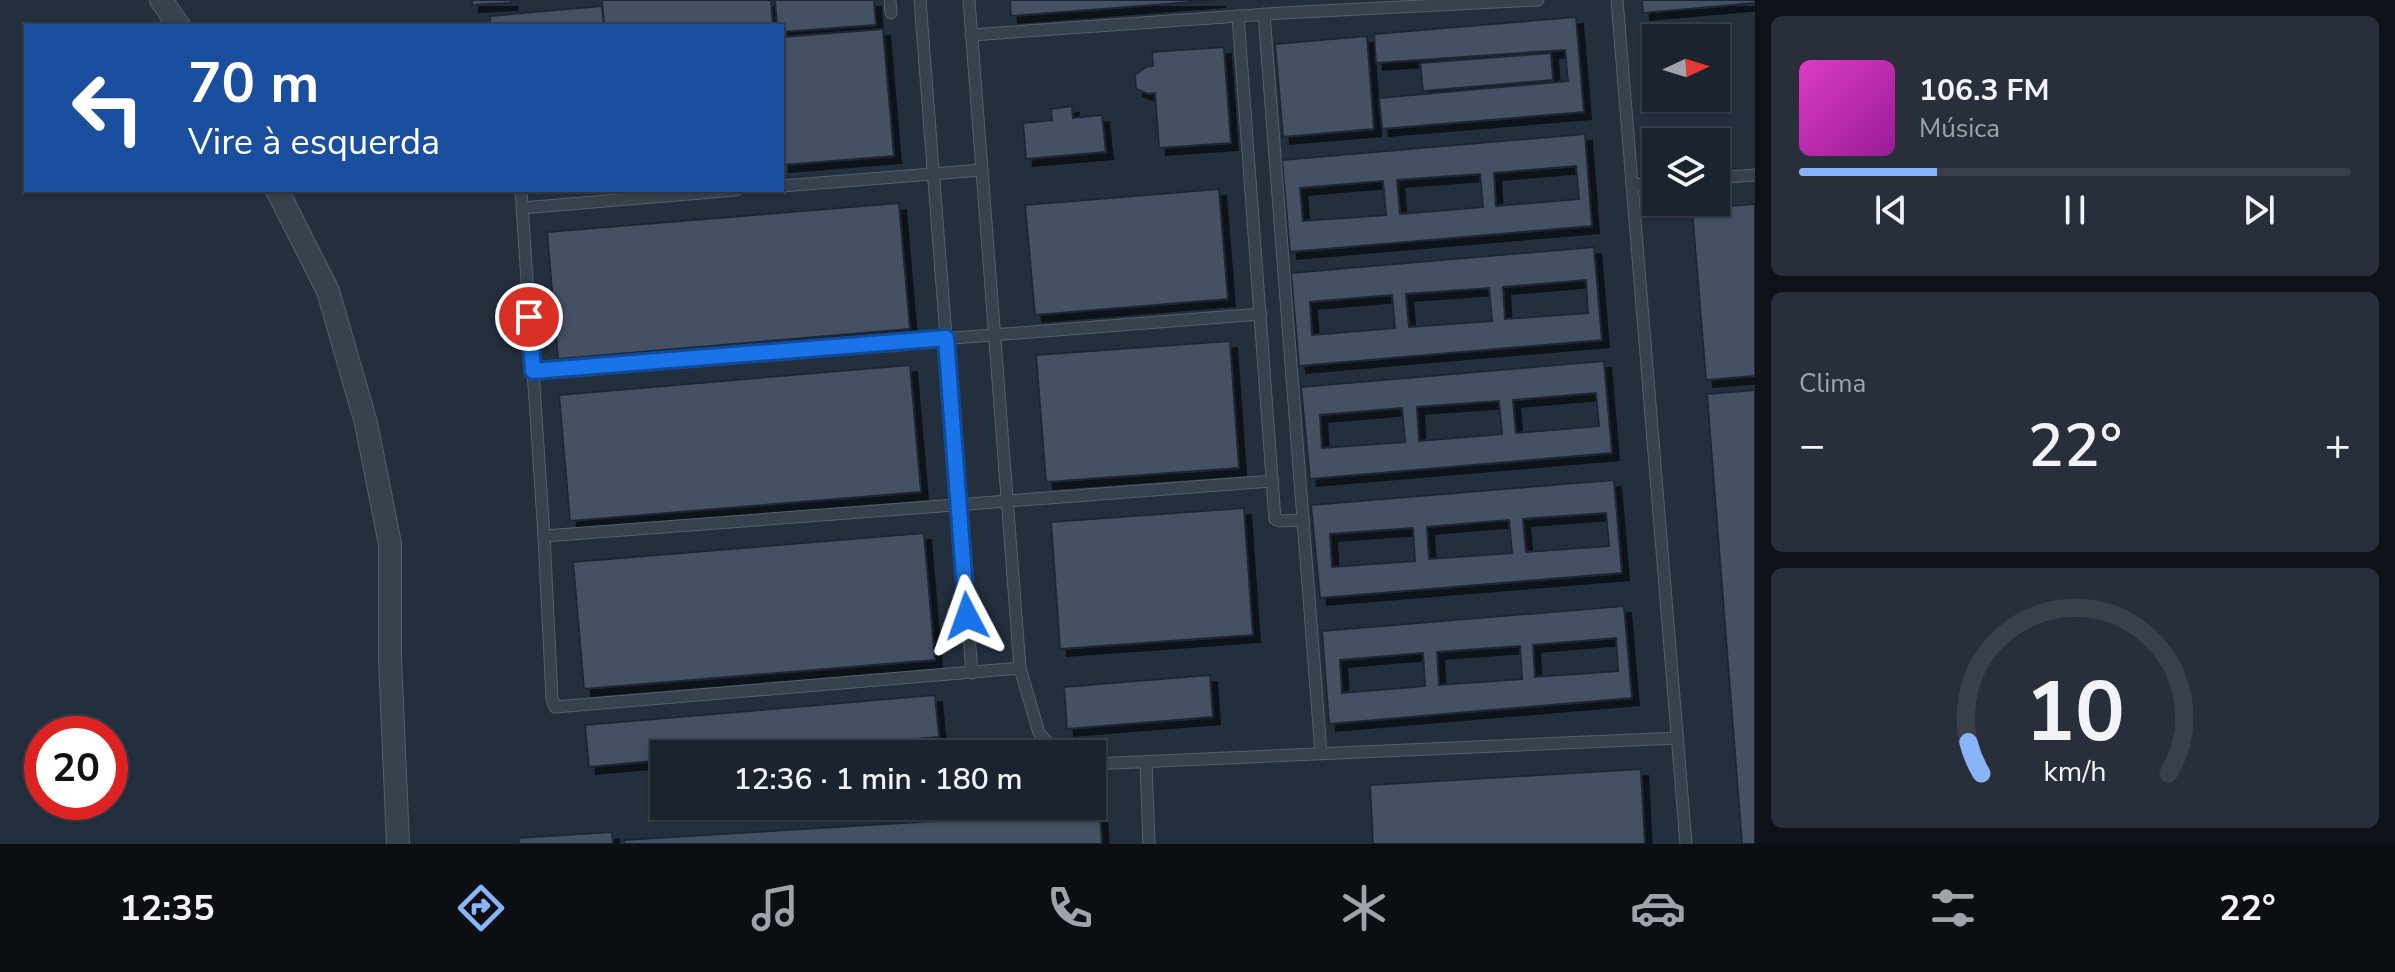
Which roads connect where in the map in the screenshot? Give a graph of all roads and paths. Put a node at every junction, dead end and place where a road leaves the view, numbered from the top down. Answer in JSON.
{"nodes":[{"id":1,"x":161,"y":0,"type":"edge"},
{"id":2,"x":920,"y":0,"type":"edge"},
{"id":3,"x":969,"y":0,"type":"edge"},
{"id":4,"x":1538,"y":0,"type":"edge"},
{"id":5,"x":1617,"y":0,"type":"edge"},
{"id":6,"x":1282,"y":6,"type":"edge"},
{"id":7,"x":1264,"y":14,"type":"junction"},
{"id":8,"x":1238,"y":16,"type":"junction"},
{"id":9,"x":178,"y":24,"type":"edge"},
{"id":10,"x":971,"y":35,"type":"junction"},
{"id":11,"x":982,"y":170,"type":"junction"},
{"id":12,"x":933,"y":173,"type":"junction"},
{"id":13,"x":1755,"y":175,"type":"edge"},
{"id":14,"x":1730,"y":177,"type":"edge"},
{"id":15,"x":1642,"y":184,"type":"edge"},
{"id":16,"x":1632,"y":185,"type":"junction"},
{"id":17,"x":784,"y":186,"type":"edge"},
{"id":18,"x":278,"y":192,"type":"edge"},
{"id":19,"x":521,"y":192,"type":"edge"},
{"id":20,"x":712,"y":192,"type":"edge"},
{"id":21,"x":522,"y":208,"type":"junction"},
{"id":22,"x":1261,"y":314,"type":"junction"},
{"id":23,"x":994,"y":334,"type":"junction"},
{"id":24,"x":946,"y":338,"type":"junction"},
{"id":25,"x":533,"y":371,"type":"junction"},
{"id":26,"x":1273,"y":481,"type":"junction"},
{"id":27,"x":1007,"y":500,"type":"junction"},
{"id":28,"x":959,"y":504,"type":"junction"},
{"id":29,"x":1303,"y":520,"type":"junction"},
{"id":30,"x":544,"y":536,"type":"junction"},
{"id":31,"x":1020,"y":668,"type":"junction"},
{"id":32,"x":972,"y":673,"type":"junction"},
{"id":33,"x":1678,"y":738,"type":"junction"},
{"id":34,"x":1045,"y":740,"type":"edge"},
{"id":35,"x":1321,"y":753,"type":"junction"},
{"id":36,"x":1146,"y":762,"type":"junction"},
{"id":37,"x":1106,"y":763,"type":"edge"},
{"id":38,"x":398,"y":844,"type":"edge"},
{"id":39,"x":1149,"y":844,"type":"edge"},
{"id":40,"x":1686,"y":844,"type":"edge"}],
"edges":[{"from":1,"to":9,"type":"street"},
{"from":2,"to":12,"type":"lane"},
{"from":3,"to":10,"type":"lane"},
{"from":4,"to":6,"type":"lane"},
{"from":5,"to":16,"type":"lane"},
{"from":6,"to":7,"type":"lane"},
{"from":7,"to":8,"type":"lane"},
{"from":7,"to":29,"type":"lane"},
{"from":8,"to":10,"type":"lane"},
{"from":8,"to":22,"type":"lane"},
{"from":10,"to":11,"type":"lane"},
{"from":11,"to":12,"type":"lane"},
{"from":11,"to":23,"type":"lane"},
{"from":12,"to":17,"type":"lane"},
{"from":12,"to":24,"type":"lane"},
{"from":13,"to":14,"type":"lane"},
{"from":15,"to":16,"type":"lane"},
{"from":16,"to":33,"type":"lane"},
{"from":18,"to":38,"type":"street"},
{"from":19,"to":21,"type":"lane"},
{"from":20,"to":21,"type":"lane"},
{"from":21,"to":25,"type":"lane"},
{"from":22,"to":23,"type":"lane"},
{"from":22,"to":26,"type":"lane"},
{"from":23,"to":24,"type":"lane"},
{"from":23,"to":27,"type":"lane"},
{"from":24,"to":25,"type":"lane"},
{"from":24,"to":28,"type":"lane"},
{"from":25,"to":30,"type":"lane"},
{"from":26,"to":27,"type":"lane"},
{"from":26,"to":29,"type":"lane"},
{"from":27,"to":28,"type":"lane"},
{"from":27,"to":31,"type":"lane"},
{"from":28,"to":30,"type":"lane"},
{"from":28,"to":32,"type":"lane"},
{"from":29,"to":35,"type":"lane"},
{"from":30,"to":32,"type":"lane"},
{"from":31,"to":32,"type":"lane"},
{"from":31,"to":34,"type":"lane"},
{"from":33,"to":35,"type":"lane"},
{"from":33,"to":40,"type":"lane"},
{"from":35,"to":36,"type":"lane"},
{"from":36,"to":37,"type":"lane"},
{"from":36,"to":39,"type":"lane"}]}
